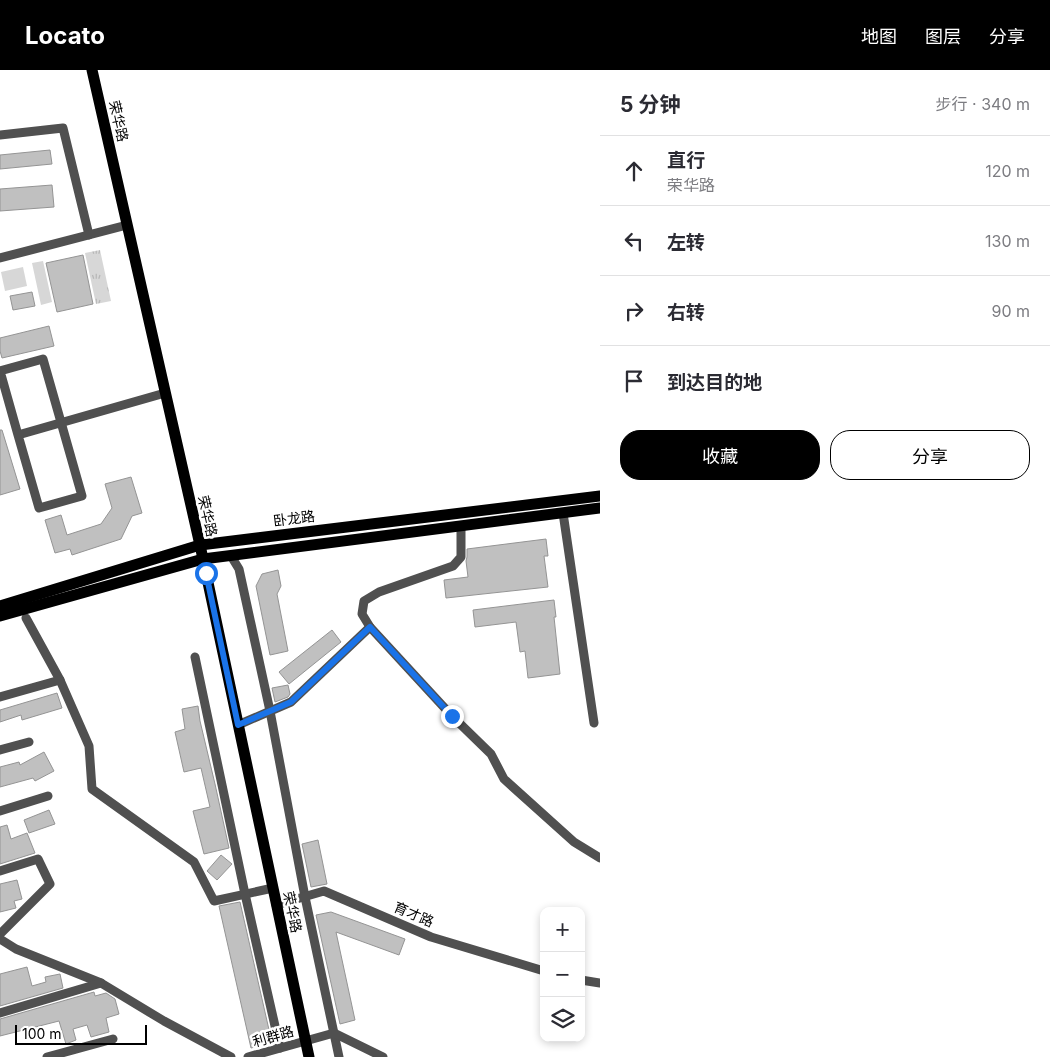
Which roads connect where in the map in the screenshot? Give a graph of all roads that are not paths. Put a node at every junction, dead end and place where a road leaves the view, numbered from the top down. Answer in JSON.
{"nodes":[{"id":1,"x":92,"y":70,"type":"edge"},
{"id":2,"x":0,"y":135,"type":"edge"},
{"id":3,"x":127,"y":225,"type":"junction"},
{"id":4,"x":88,"y":235,"type":"junction"},
{"id":5,"x":0,"y":258,"type":"edge"},
{"id":6,"x":165,"y":393,"type":"junction"},
{"id":7,"x":61,"y":423,"type":"junction"},
{"id":8,"x":18,"y":435,"type":"junction"},
{"id":9,"x":600,"y":496,"type":"edge"},
{"id":10,"x":600,"y":508,"type":"edge"},
{"id":11,"x":563,"y":513,"type":"junction"},
{"id":12,"x":460,"y":526,"type":"junction"},
{"id":13,"x":200,"y":545,"type":"junction"},
{"id":14,"x":231,"y":556,"type":"junction"},
{"id":15,"x":203,"y":559,"type":"junction"},
{"id":16,"x":0,"y":606,"type":"edge"},
{"id":17,"x":0,"y":616,"type":"edge"},
{"id":18,"x":26,"y":618,"type":"dead end"},
{"id":19,"x":370,"y":627,"type":"junction"},
{"id":20,"x":195,"y":657,"type":"dead end"},
{"id":21,"x":60,"y":680,"type":"junction"},
{"id":22,"x":0,"y":696,"type":"edge"},
{"id":23,"x":270,"y":711,"type":"junction"},
{"id":24,"x":594,"y":723,"type":"dead end"},
{"id":25,"x":238,"y":725,"type":"junction"},
{"id":26,"x":29,"y":742,"type":"dead end"},
{"id":27,"x":0,"y":750,"type":"edge"},
{"id":28,"x":48,"y":796,"type":"dead end"},
{"id":29,"x":0,"y":811,"type":"edge"},
{"id":30,"x":600,"y":858,"type":"edge"},
{"id":31,"x":0,"y":871,"type":"edge"},
{"id":32,"x":273,"y":888,"type":"junction"},
{"id":33,"x":245,"y":894,"type":"junction"},
{"id":34,"x":305,"y":897,"type":"junction"},
{"id":35,"x":276,"y":905,"type":"junction"},
{"id":36,"x":0,"y":934,"type":"edge"},
{"id":37,"x":0,"y":939,"type":"edge"},
{"id":38,"x":540,"y":970,"type":"edge"},
{"id":39,"x":585,"y":981,"type":"edge"},
{"id":40,"x":101,"y":984,"type":"junction"},
{"id":41,"x":600,"y":984,"type":"edge"},
{"id":42,"x":0,"y":1013,"type":"edge"},
{"id":43,"x":334,"y":1033,"type":"junction"},
{"id":44,"x":113,"y":1039,"type":"dead end"},
{"id":45,"x":306,"y":1041,"type":"junction"},
{"id":46,"x":280,"y":1048,"type":"junction"},
{"id":47,"x":47,"y":1057,"type":"edge"},
{"id":48,"x":231,"y":1057,"type":"edge"},
{"id":49,"x":248,"y":1057,"type":"edge"},
{"id":50,"x":309,"y":1057,"type":"edge"},
{"id":51,"x":339,"y":1057,"type":"edge"},
{"id":52,"x":383,"y":1057,"type":"edge"}],
"edges":[{"from":1,"to":3,"type":"main road","name":"荣华路"},
{"from":2,"to":4,"type":"street"},
{"from":3,"to":4,"type":"street"},
{"from":3,"to":6,"type":"main road","name":"荣华路"},
{"from":4,"to":5,"type":"street"},
{"from":6,"to":7,"type":"street"},
{"from":6,"to":13,"type":"main road","name":"荣华路"},
{"from":7,"to":8,"type":"street"},
{"from":7,"to":8,"type":"street"},
{"from":7,"to":8,"type":"street"},
{"from":9,"to":13,"type":"main road","name":"卧龙路"},
{"from":10,"to":11,"type":"main road"},
{"from":11,"to":12,"type":"main road"},
{"from":11,"to":24,"type":"street"},
{"from":12,"to":14,"type":"main road"},
{"from":12,"to":19,"type":"street"},
{"from":13,"to":15,"type":"main road","name":"荣华路"},
{"from":13,"to":16,"type":"main road","name":"卧龙路"},
{"from":14,"to":15,"type":"main road"},
{"from":14,"to":23,"type":"street"},
{"from":15,"to":17,"type":"main road"},
{"from":15,"to":25,"type":"main road","name":"荣华路"},
{"from":18,"to":21,"type":"street"},
{"from":19,"to":23,"type":"street"},
{"from":19,"to":30,"type":"street"},
{"from":20,"to":33,"type":"street"},
{"from":21,"to":22,"type":"street"},
{"from":21,"to":33,"type":"street"},
{"from":23,"to":25,"type":"street"},
{"from":23,"to":34,"type":"street"},
{"from":25,"to":32,"type":"main road","name":"荣华路"},
{"from":26,"to":27,"type":"street"},
{"from":28,"to":29,"type":"street"},
{"from":31,"to":36,"type":"street"},
{"from":32,"to":33,"type":"street"},
{"from":32,"to":35,"type":"main road","name":"荣华路"},
{"from":33,"to":46,"type":"street"},
{"from":34,"to":35,"type":"street","name":"育才路"},
{"from":34,"to":38,"type":"street","name":"育才路"},
{"from":34,"to":43,"type":"street"},
{"from":35,"to":45,"type":"main road","name":"荣华路"},
{"from":37,"to":40,"type":"street"},
{"from":39,"to":41,"type":"street"},
{"from":40,"to":42,"type":"street"},
{"from":40,"to":48,"type":"street"},
{"from":43,"to":45,"type":"street","name":"利群路"},
{"from":43,"to":51,"type":"street"},
{"from":43,"to":52,"type":"street"},
{"from":44,"to":47,"type":"street"},
{"from":45,"to":46,"type":"street","name":"利群路"},
{"from":45,"to":50,"type":"main road","name":"荣华路"},
{"from":46,"to":49,"type":"street","name":"利群路"}]}
